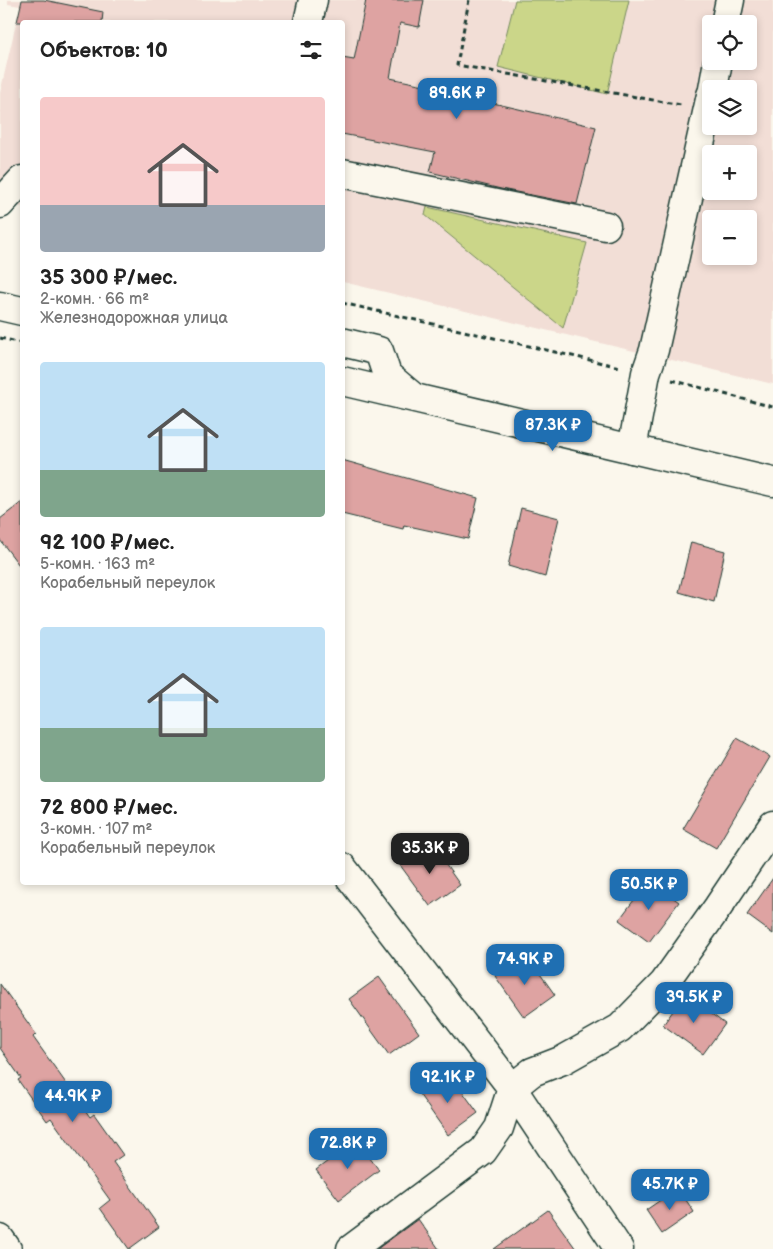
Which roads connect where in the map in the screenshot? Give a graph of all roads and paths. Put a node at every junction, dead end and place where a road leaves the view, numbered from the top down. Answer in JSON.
{"nodes":[{"id":1,"x":314,"y":0,"type":"edge"},
{"id":2,"x":469,"y":0,"type":"edge"},
{"id":3,"x":730,"y":0,"type":"edge"},
{"id":4,"x":727,"y":15,"type":"edge"},
{"id":5,"x":309,"y":20,"type":"edge"},
{"id":6,"x":702,"y":97,"type":"edge"},
{"id":7,"x":703,"y":135,"type":"edge"},
{"id":8,"x":345,"y":174,"type":"edge"},
{"id":9,"x":20,"y":182,"type":"edge"},
{"id":10,"x":0,"y":204,"type":"edge"},
{"id":11,"x":606,"y":226,"type":"dead end"},
{"id":12,"x":345,"y":304,"type":"edge"},
{"id":13,"x":0,"y":306,"type":"edge"},
{"id":14,"x":20,"y":311,"type":"edge"},
{"id":15,"x":0,"y":338,"type":"edge"},
{"id":16,"x":20,"y":343,"type":"edge"},
{"id":17,"x":345,"y":343,"type":"edge"},
{"id":18,"x":646,"y":373,"type":"junction"},
{"id":19,"x":345,"y":382,"type":"edge"},
{"id":20,"x":412,"y":396,"type":"junction"},
{"id":21,"x":773,"y":406,"type":"edge"},
{"id":22,"x":632,"y":449,"type":"junction"},
{"id":23,"x":773,"y":482,"type":"edge"},
{"id":24,"x":773,"y":825,"type":"edge"},
{"id":25,"x":345,"y":872,"type":"edge"},
{"id":26,"x":512,"y":1088,"type":"junction"},
{"id":27,"x":0,"y":1239,"type":"edge"},
{"id":28,"x":7,"y":1249,"type":"edge"},
{"id":29,"x":350,"y":1249,"type":"edge"},
{"id":30,"x":618,"y":1249,"type":"edge"}],
"edges":[{"from":1,"to":5,"type":"street"},
{"from":2,"to":6,"type":"path"},
{"from":3,"to":4,"type":"street"},
{"from":7,"to":18,"type":"street"},
{"from":8,"to":11,"type":"street"},
{"from":9,"to":10,"type":"street"},
{"from":12,"to":18,"type":"path"},
{"from":13,"to":14,"type":"street"},
{"from":15,"to":16,"type":"path"},
{"from":17,"to":20,"type":"street"},
{"from":18,"to":21,"type":"path"},
{"from":18,"to":22,"type":"street"},
{"from":19,"to":20,"type":"street"},
{"from":20,"to":22,"type":"street"},
{"from":22,"to":23,"type":"street"},
{"from":24,"to":26,"type":"street"},
{"from":25,"to":26,"type":"street"},
{"from":26,"to":29,"type":"street"},
{"from":26,"to":30,"type":"street"},
{"from":27,"to":28,"type":"street"}]}
